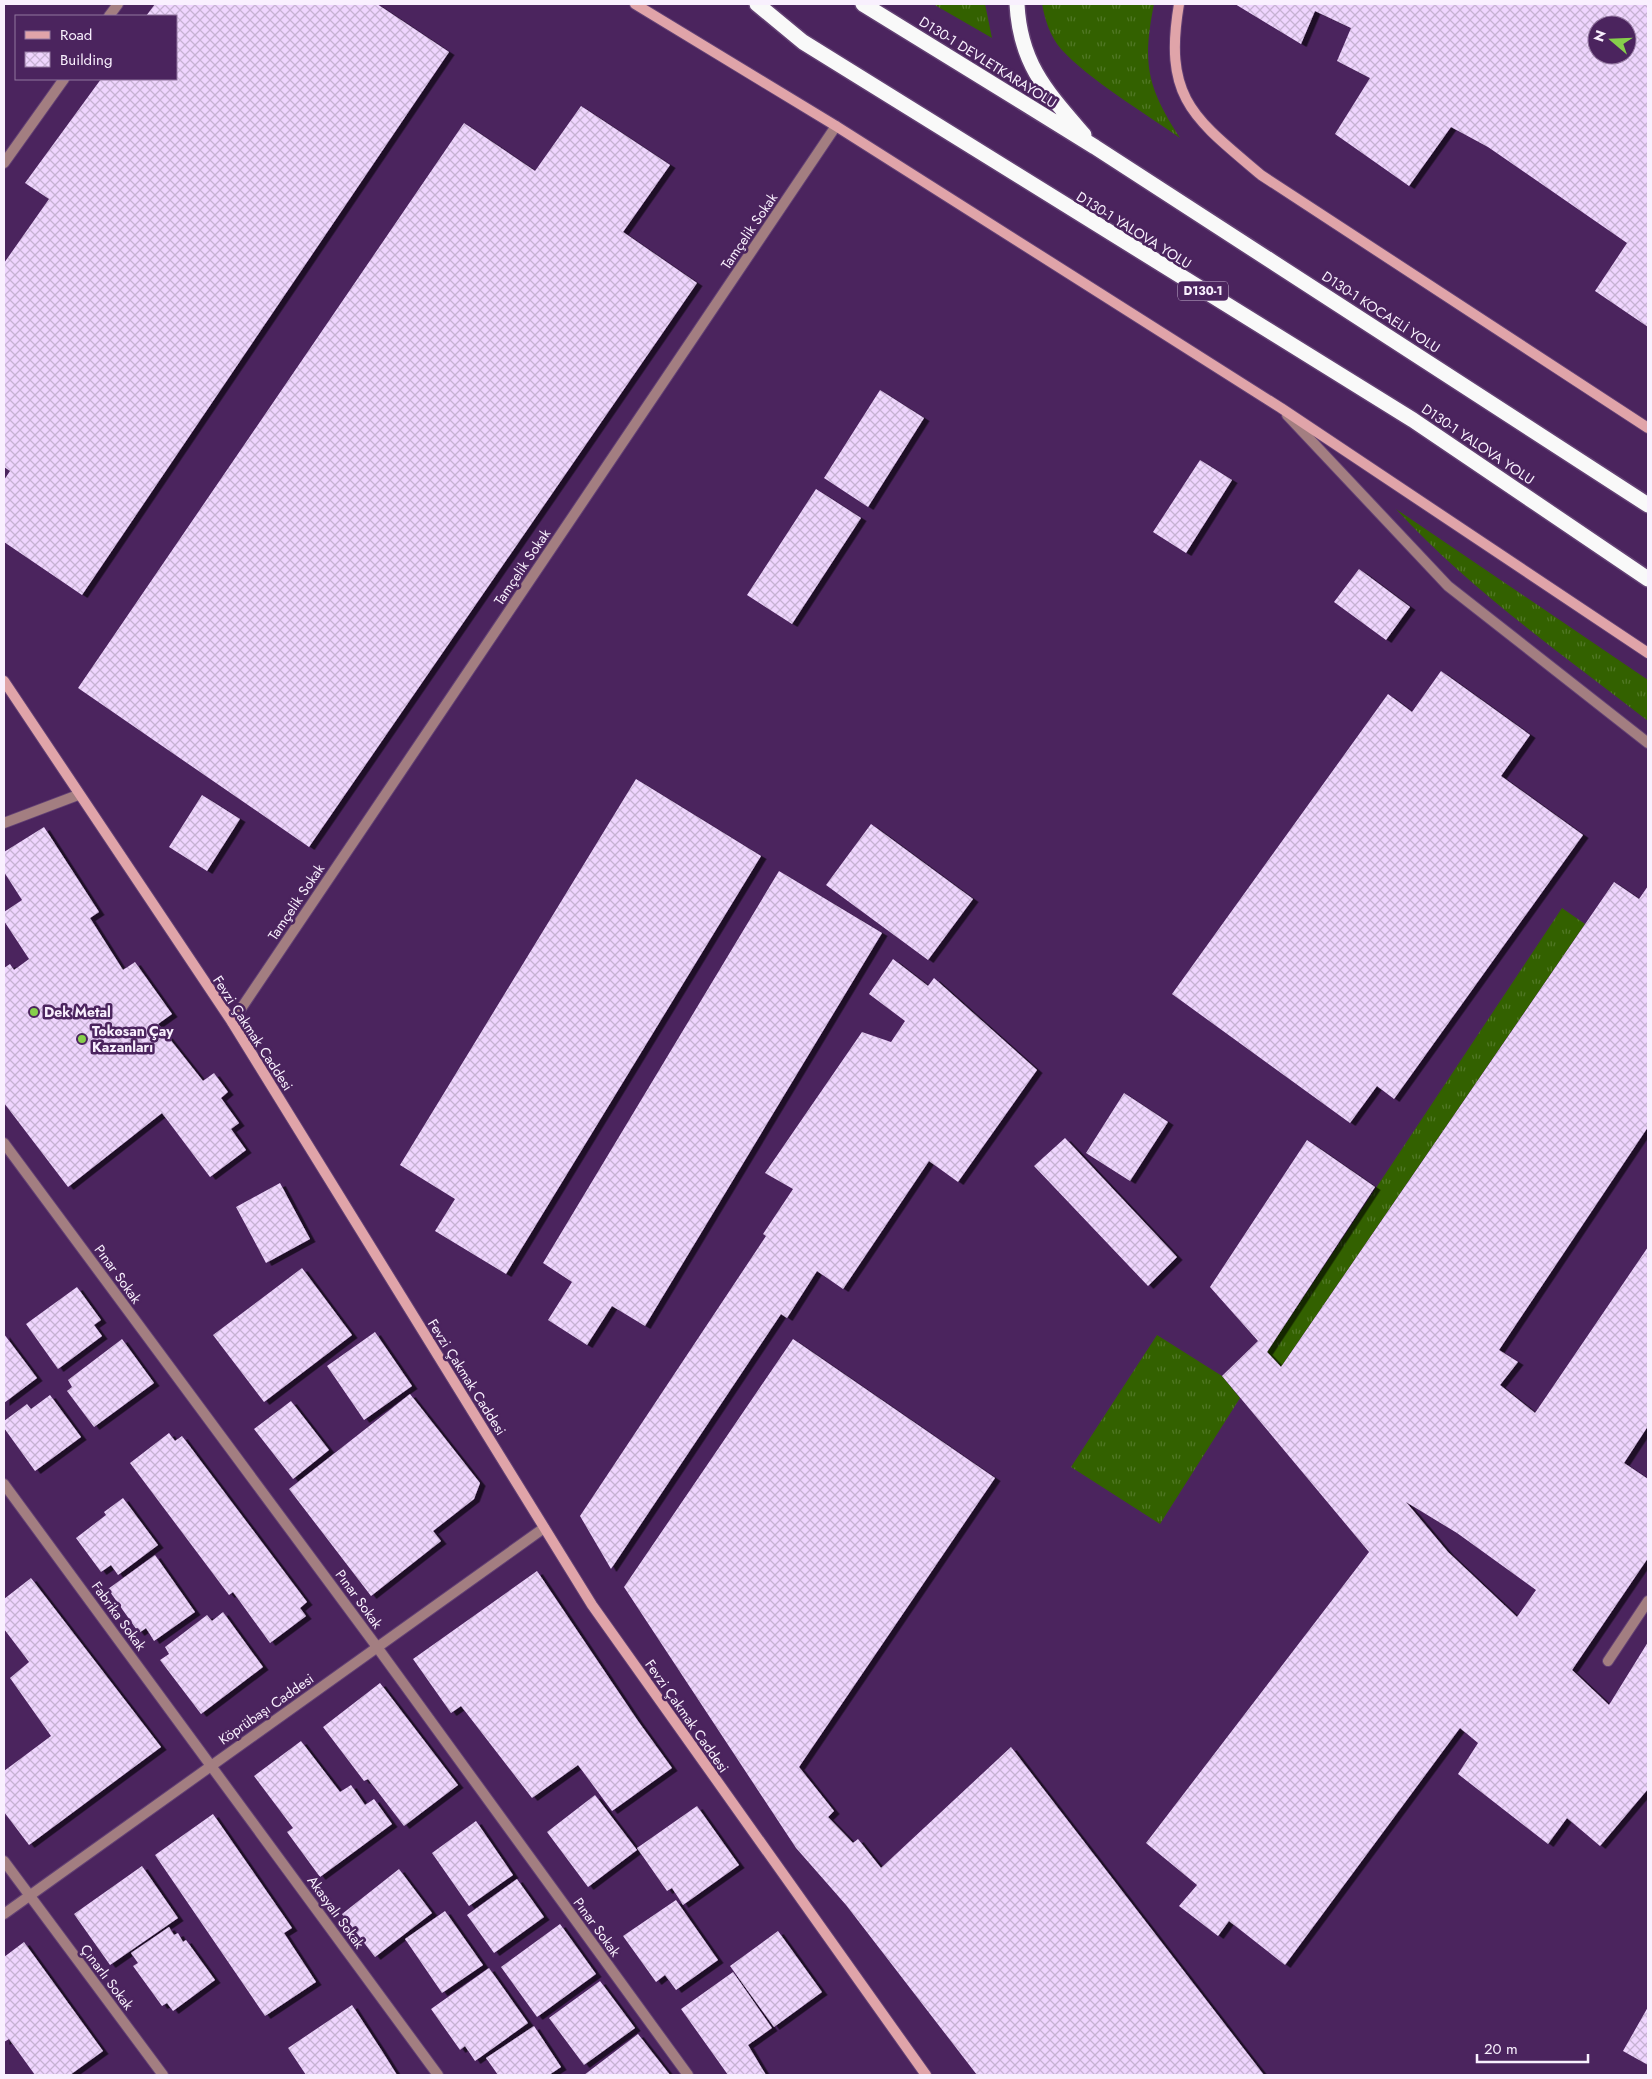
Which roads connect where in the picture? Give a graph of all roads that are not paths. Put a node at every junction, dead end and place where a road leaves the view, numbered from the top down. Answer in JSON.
{"nodes":[{"id":1,"x":118,"y":4,"type":"edge"},
{"id":2,"x":635,"y":4,"type":"edge"},
{"id":3,"x":757,"y":4,"type":"edge"},
{"id":4,"x":864,"y":4,"type":"edge"},
{"id":5,"x":1017,"y":4,"type":"edge"},
{"id":6,"x":1180,"y":4,"type":"edge"},
{"id":7,"x":110,"y":15,"type":"edge"},
{"id":8,"x":63,"y":80,"type":"edge"},
{"id":9,"x":836,"y":126,"type":"junction"},
{"id":10,"x":1095,"y":147,"type":"junction"},
{"id":11,"x":4,"y":163,"type":"edge"},
{"id":12,"x":1282,"y":408,"type":"junction"},
{"id":13,"x":1648,"y":428,"type":"edge"},
{"id":14,"x":1648,"y":505,"type":"edge"},
{"id":15,"x":1648,"y":578,"type":"edge"},
{"id":16,"x":1648,"y":653,"type":"edge"},
{"id":17,"x":4,"y":680,"type":"edge"},
{"id":18,"x":1648,"y":743,"type":"edge"},
{"id":19,"x":78,"y":795,"type":"junction"},
{"id":20,"x":4,"y":823,"type":"edge"},
{"id":21,"x":232,"y":1022,"type":"junction"},
{"id":22,"x":4,"y":1143,"type":"edge"},
{"id":23,"x":4,"y":1484,"type":"edge"},
{"id":24,"x":544,"y":1528,"type":"junction"},
{"id":25,"x":1648,"y":1601,"type":"edge"},
{"id":26,"x":377,"y":1647,"type":"junction"},
{"id":27,"x":1608,"y":1661,"type":"dead end"},
{"id":28,"x":211,"y":1765,"type":"junction"},
{"id":29,"x":4,"y":1862,"type":"edge"},
{"id":30,"x":29,"y":1896,"type":"junction"},
{"id":31,"x":4,"y":1914,"type":"edge"},
{"id":32,"x":163,"y":2075,"type":"edge"},
{"id":33,"x":438,"y":2075,"type":"edge"},
{"id":34,"x":688,"y":2075,"type":"edge"},
{"id":35,"x":926,"y":2075,"type":"edge"}],
"edges":[{"from":1,"to":7,"type":"street"},
{"from":2,"to":9,"type":"street"},
{"from":3,"to":15,"type":"highway","name":"D130-1 YALOVA YOLU","number":"D130-1"},
{"from":4,"to":10,"type":"highway","name":"D130-1 DEVLETKARAYOLU"},
{"from":5,"to":10,"type":"highway"},
{"from":6,"to":13,"type":"street"},
{"from":8,"to":11,"type":"street"},
{"from":9,"to":12,"type":"street"},
{"from":9,"to":21,"type":"street","name":"Tamçelik Sokak"},
{"from":10,"to":14,"type":"highway","name":"D130-1 KOCAELİ YOLU"},
{"from":12,"to":16,"type":"street"},
{"from":12,"to":18,"type":"street"},
{"from":17,"to":19,"type":"street","name":"Fevzi Çakmak Caddesi"},
{"from":19,"to":20,"type":"street"},
{"from":19,"to":21,"type":"street","name":"Fevzi Çakmak Caddesi"},
{"from":21,"to":24,"type":"street","name":"Fevzi Çakmak Caddesi"},
{"from":22,"to":26,"type":"street","name":"Pınar Sokak"},
{"from":23,"to":28,"type":"street","name":"Fabrika Sokak"},
{"from":24,"to":26,"type":"street","name":"Köprübaşı Caddesi"},
{"from":24,"to":35,"type":"street","name":"Fevzi Çakmak Caddesi"},
{"from":25,"to":27,"type":"street"},
{"from":26,"to":28,"type":"street","name":"Köprübaşı Caddesi"},
{"from":26,"to":34,"type":"street","name":"Pınar Sokak"},
{"from":28,"to":30,"type":"street","name":"Köprübaşı Caddesi"},
{"from":28,"to":33,"type":"street","name":"Akasyalı Sokak"},
{"from":29,"to":30,"type":"street","name":"Çınarlı Sokak"},
{"from":30,"to":31,"type":"street","name":"Köprübaşı Caddesi"},
{"from":30,"to":32,"type":"street","name":"Çınarlı Sokak"}]}
